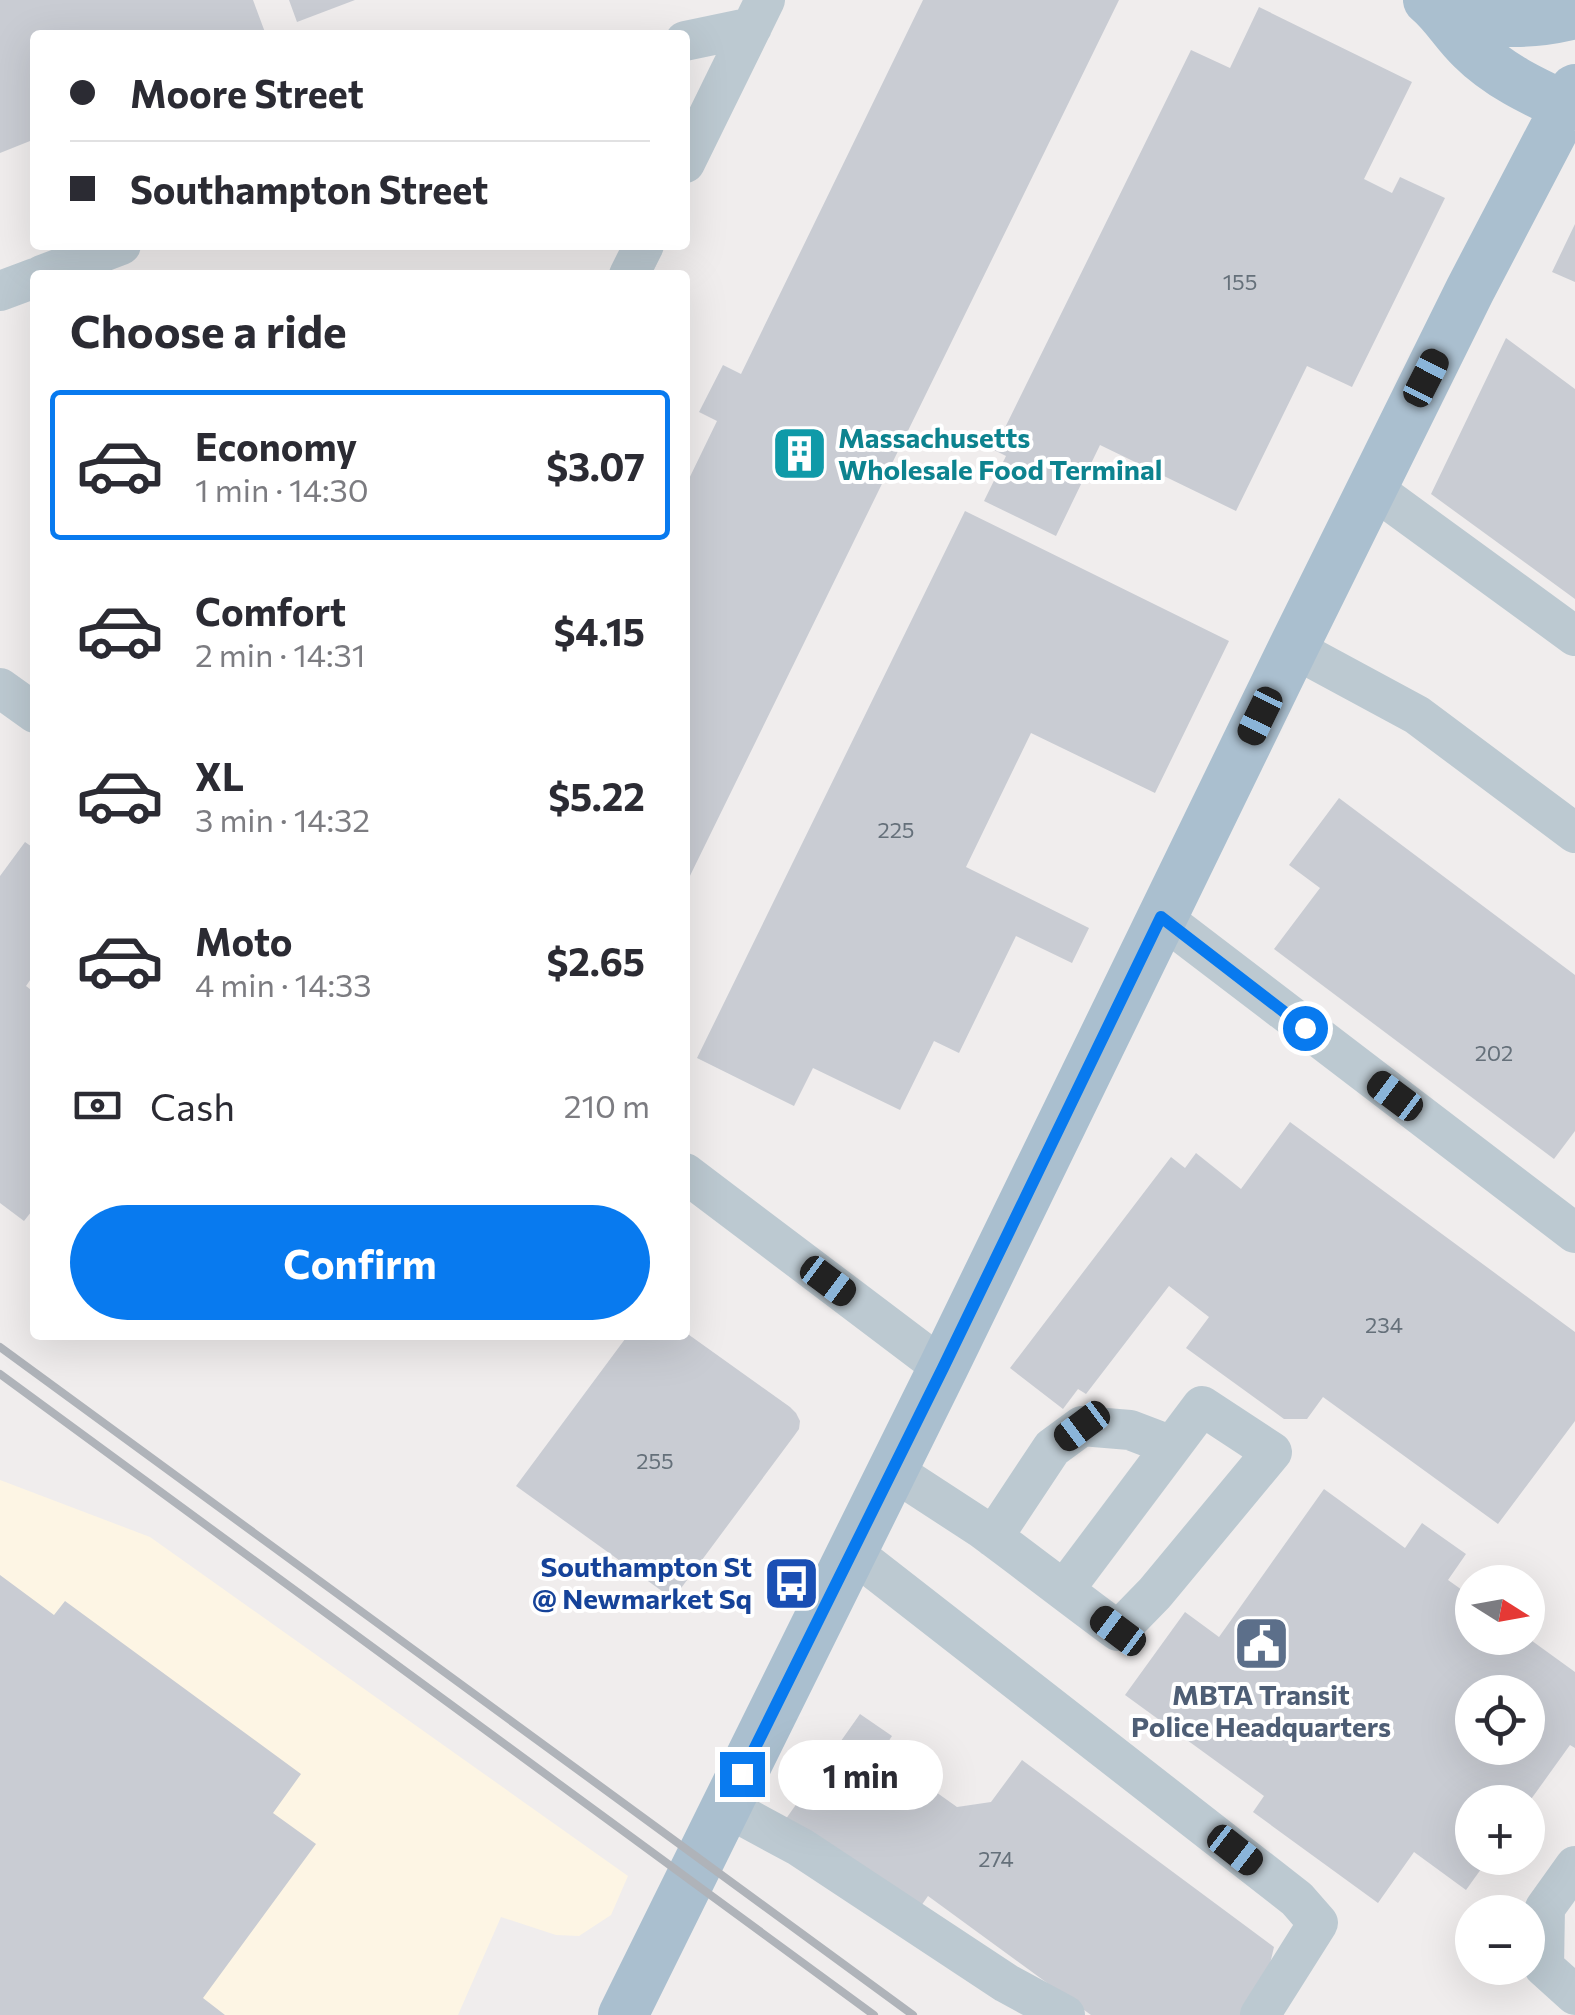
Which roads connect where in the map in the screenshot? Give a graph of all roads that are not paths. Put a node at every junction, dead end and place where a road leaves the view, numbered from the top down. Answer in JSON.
{"nodes":[{"id":1,"x":1435,"y":6,"type":"edge"},
{"id":2,"x":759,"y":14,"type":"edge"},
{"id":3,"x":1575,"y":14,"type":"edge"},
{"id":4,"x":690,"y":38,"type":"edge"},
{"id":5,"x":1572,"y":101,"type":"edge"},
{"id":6,"x":690,"y":153,"type":"edge"},
{"id":7,"x":108,"y":250,"type":"edge"},
{"id":8,"x":55,"y":270,"type":"edge"},
{"id":9,"x":30,"y":280,"type":"edge"},
{"id":10,"x":0,"y":291,"type":"edge"},
{"id":11,"x":1372,"y":488,"type":"junction"},
{"id":12,"x":1575,"y":636,"type":"edge"},
{"id":13,"x":1293,"y":648,"type":"junction"},
{"id":14,"x":0,"y":688,"type":"edge"},
{"id":15,"x":30,"y":709,"type":"edge"},
{"id":16,"x":1575,"y":833,"type":"edge"},
{"id":17,"x":1161,"y":917,"type":"junction"},
{"id":18,"x":690,"y":1177,"type":"edge"},
{"id":19,"x":1575,"y":1233,"type":"edge"},
{"id":20,"x":943,"y":1368,"type":"junction"},
{"id":21,"x":1172,"y":1446,"type":"junction"},
{"id":22,"x":892,"y":1470,"type":"junction"},
{"id":23,"x":993,"y":1537,"type":"junction"},
{"id":24,"x":852,"y":1552,"type":"junction"},
{"id":25,"x":1064,"y":1590,"type":"junction"},
{"id":26,"x":726,"y":1807,"type":"junction"},
{"id":27,"x":1575,"y":1866,"type":"edge"},
{"id":28,"x":1575,"y":1995,"type":"edge"},
{"id":29,"x":624,"y":2015,"type":"edge"},
{"id":30,"x":1065,"y":2015,"type":"edge"},
{"id":31,"x":1260,"y":2015,"type":"edge"}],
"edges":[{"from":1,"to":3,"type":"main road"},
{"from":1,"to":5,"type":"main road"},
{"from":2,"to":4,"type":"street"},
{"from":2,"to":6,"type":"street"},
{"from":5,"to":11,"type":"main road"},
{"from":7,"to":8,"type":"street"},
{"from":9,"to":10,"type":"street"},
{"from":11,"to":12,"type":"street"},
{"from":11,"to":13,"type":"main road"},
{"from":13,"to":16,"type":"street"},
{"from":13,"to":17,"type":"main road"},
{"from":14,"to":15,"type":"street"},
{"from":17,"to":19,"type":"street"},
{"from":17,"to":20,"type":"main road"},
{"from":18,"to":20,"type":"street"},
{"from":20,"to":22,"type":"main road"},
{"from":21,"to":23,"type":"street"},
{"from":21,"to":25,"type":"street"},
{"from":21,"to":25,"type":"street"},
{"from":22,"to":23,"type":"street"},
{"from":22,"to":24,"type":"main road"},
{"from":23,"to":25,"type":"street"},
{"from":24,"to":26,"type":"main road"},
{"from":24,"to":31,"type":"street"},
{"from":26,"to":29,"type":"main road"},
{"from":26,"to":30,"type":"street"},
{"from":27,"to":28,"type":"street"}]}
